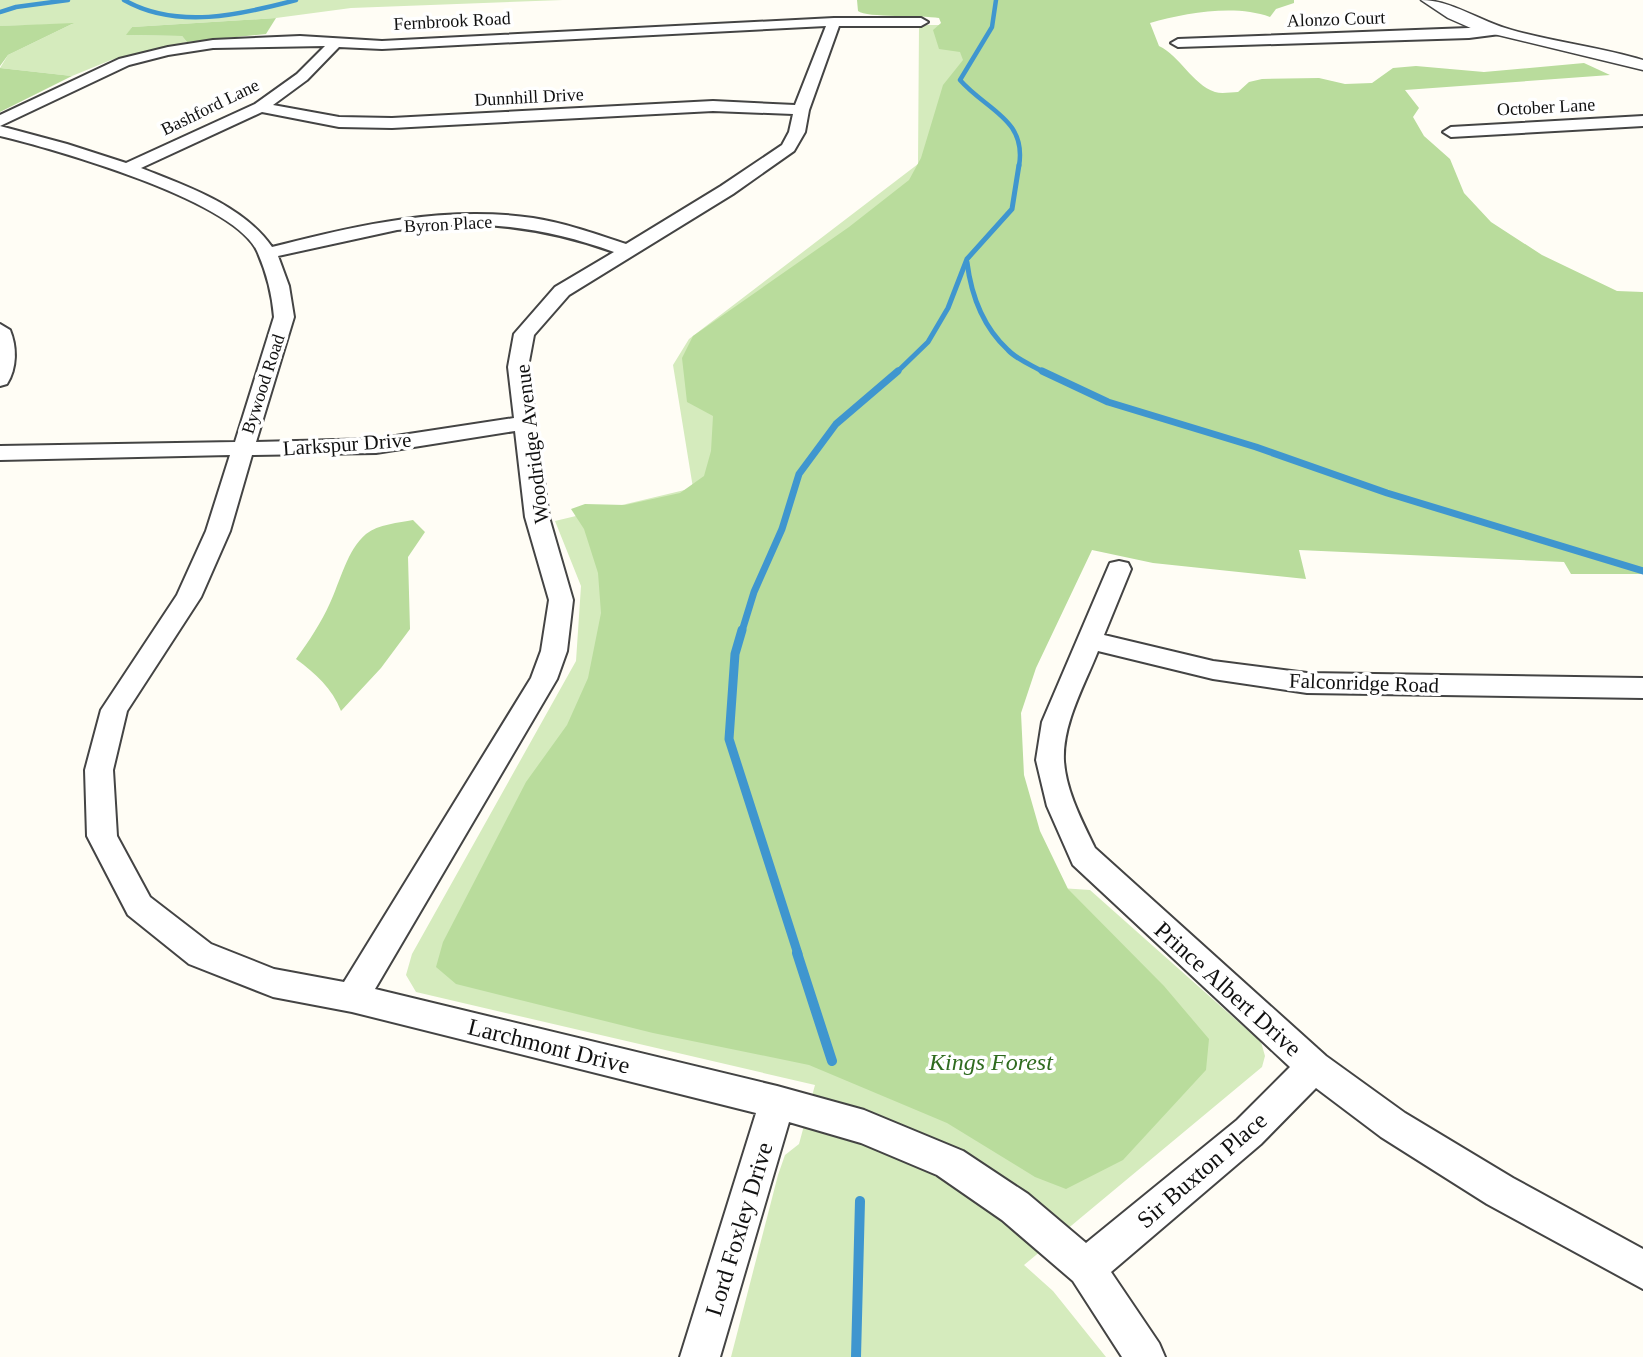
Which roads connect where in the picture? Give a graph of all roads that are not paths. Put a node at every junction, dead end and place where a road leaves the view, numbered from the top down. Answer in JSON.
{"nodes":[{"id":1,"x":1429,"y":0,"type":"edge"},
{"id":2,"x":834,"y":22,"type":"junction"},
{"id":3,"x":921,"y":22,"type":"dead end"},
{"id":4,"x":1495,"y":31,"type":"junction"},
{"id":5,"x":336,"y":42,"type":"junction"},
{"id":6,"x":1178,"y":43,"type":"dead end"},
{"id":7,"x":1643,"y":65,"type":"edge"},
{"id":8,"x":260,"y":107,"type":"junction"},
{"id":9,"x":801,"y":110,"type":"junction"},
{"id":10,"x":0,"y":121,"type":"edge"},
{"id":11,"x":1643,"y":121,"type":"edge"},
{"id":12,"x":0,"y":131,"type":"edge"},
{"id":13,"x":1451,"y":132,"type":"dead end"},
{"id":14,"x":125,"y":169,"type":"junction"},
{"id":15,"x":629,"y":251,"type":"junction"},
{"id":16,"x":266,"y":254,"type":"junction"},
{"id":17,"x":0,"y":330,"type":"edge"},
{"id":18,"x":0,"y":380,"type":"edge"},
{"id":19,"x":525,"y":424,"type":"junction"},
{"id":20,"x":242,"y":450,"type":"junction"},
{"id":21,"x":0,"y":453,"type":"edge"},
{"id":22,"x":1119,"y":569,"type":"dead end"},
{"id":23,"x":1089,"y":640,"type":"junction"},
{"id":24,"x":141,"y":668,"type":"joint"},
{"id":25,"x":1640,"y":694,"type":"edge"},
{"id":26,"x":352,"y":998,"type":"junction"},
{"id":27,"x":1314,"y":1067,"type":"junction"},
{"id":28,"x":778,"y":1102,"type":"junction"},
{"id":29,"x":1086,"y":1268,"type":"junction"},
{"id":30,"x":1643,"y":1270,"type":"edge"},
{"id":31,"x":700,"y":1357,"type":"edge"},
{"id":32,"x":1144,"y":1357,"type":"edge"}],
"edges":[{"from":1,"to":4,"type":"street"},
{"from":2,"to":3,"type":"street","name":"Fernbrook Road"},
{"from":2,"to":5,"type":"street","name":"Fernbrook Road"},
{"from":2,"to":9,"type":"street","name":"Woodridge Avenue"},
{"from":4,"to":6,"type":"street","name":"Alonzo Court"},
{"from":4,"to":7,"type":"street"},
{"from":5,"to":8,"type":"street","name":"Bashford Lane"},
{"from":5,"to":10,"type":"street","name":"Fernbrook Road"},
{"from":8,"to":9,"type":"street","name":"Dunnhill Drive"},
{"from":8,"to":14,"type":"street","name":"Bashford Lane"},
{"from":9,"to":15,"type":"street","name":"Woodridge Avenue"},
{"from":11,"to":13,"type":"street","name":"October Lane"},
{"from":12,"to":14,"type":"street","name":"Bywood Road"},
{"from":14,"to":16,"type":"street","name":"Bywood Road"},
{"from":15,"to":16,"type":"street","name":"Byron Place"},
{"from":15,"to":19,"type":"street","name":"Woodridge Avenue"},
{"from":16,"to":20,"type":"street","name":"Bywood Road"},
{"from":17,"to":18,"type":"street"},
{"from":19,"to":20,"type":"street","name":"Larkspur Drive"},
{"from":19,"to":26,"type":"street","name":"Woodridge Avenue"},
{"from":20,"to":21,"type":"street","name":"Larkspur Drive"},
{"from":20,"to":24,"type":"street","name":"Bywood Road"},
{"from":22,"to":23,"type":"street","name":"Prince Albert Drive"},
{"from":23,"to":25,"type":"street","name":"Falconridge Road"},
{"from":23,"to":27,"type":"street","name":"Prince Albert Drive"},
{"from":24,"to":26,"type":"street","name":"Larchmont Drive"},
{"from":26,"to":28,"type":"street","name":"Larchmont Drive"},
{"from":27,"to":29,"type":"street","name":"Sir Buxton Place"},
{"from":27,"to":30,"type":"street","name":"Prince Albert Drive"},
{"from":28,"to":29,"type":"street","name":"Larchmont Drive"},
{"from":28,"to":31,"type":"street","name":"Lord Foxley Drive"},
{"from":29,"to":32,"type":"street","name":"Larchmont Drive"}]}
